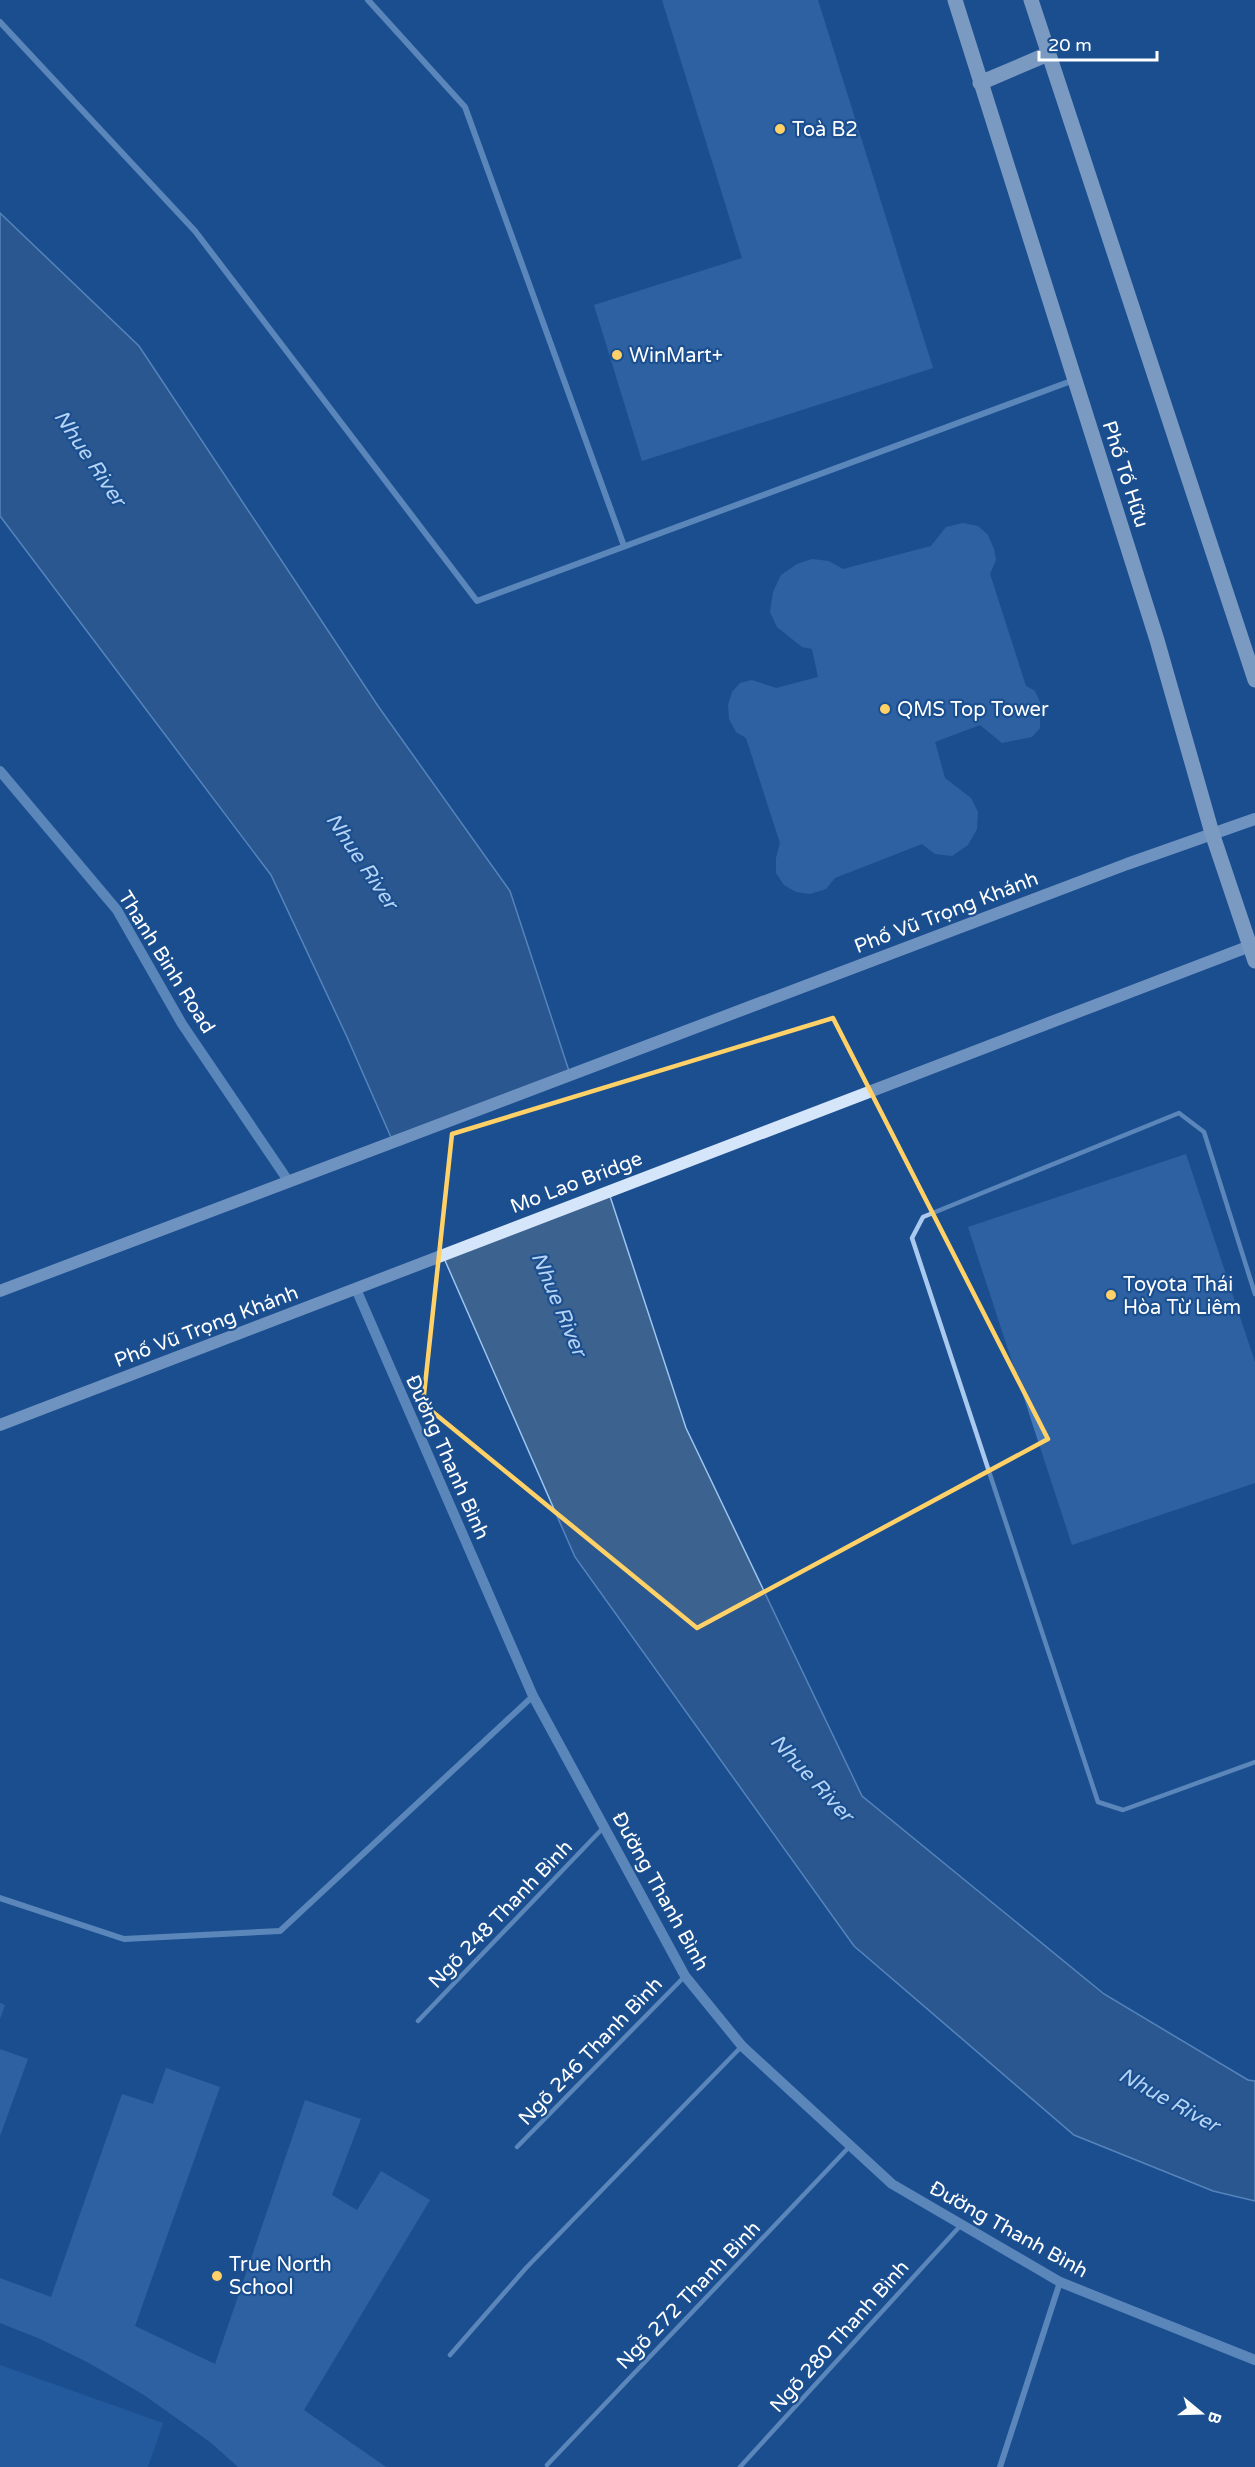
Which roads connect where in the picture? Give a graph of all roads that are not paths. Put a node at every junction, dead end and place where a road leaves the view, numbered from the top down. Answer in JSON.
{"nodes":[{"id":1,"x":368,"y":0,"type":"edge"},
{"id":2,"x":955,"y":0,"type":"edge"},
{"id":3,"x":1030,"y":0,"type":"edge"},
{"id":4,"x":0,"y":22,"type":"edge"},
{"id":5,"x":1048,"y":54,"type":"junction"},
{"id":6,"x":980,"y":82,"type":"junction"},
{"id":7,"x":1074,"y":380,"type":"junction"},
{"id":8,"x":624,"y":546,"type":"junction"},
{"id":9,"x":1255,"y":680,"type":"edge"},
{"id":10,"x":0,"y":771,"type":"edge"},
{"id":11,"x":1255,"y":819,"type":"edge"},
{"id":12,"x":1212,"y":833,"type":"junction"},
{"id":13,"x":1252,"y":945,"type":"edge"},
{"id":14,"x":1255,"y":961,"type":"edge"},
{"id":15,"x":289,"y":1182,"type":"junction"},
{"id":16,"x":424,"y":1261,"type":"joint"},
{"id":17,"x":356,"y":1289,"type":"junction"},
{"id":18,"x":0,"y":1291,"type":"edge"},
{"id":19,"x":1255,"y":1294,"type":"edge"},
{"id":20,"x":0,"y":1425,"type":"edge"},
{"id":21,"x":533,"y":1696,"type":"junction"},
{"id":22,"x":1255,"y":1762,"type":"edge"},
{"id":23,"x":604,"y":1827,"type":"junction"},
{"id":24,"x":0,"y":1898,"type":"edge"},
{"id":25,"x":685,"y":1976,"type":"junction"},
{"id":26,"x":418,"y":2022,"type":"dead end"},
{"id":27,"x":741,"y":2046,"type":"junction"},
{"id":28,"x":850,"y":2146,"type":"junction"},
{"id":29,"x":517,"y":2147,"type":"dead end"},
{"id":30,"x":961,"y":2225,"type":"junction"},
{"id":31,"x":1060,"y":2282,"type":"junction"},
{"id":32,"x":450,"y":2355,"type":"dead end"},
{"id":33,"x":1255,"y":2360,"type":"edge"},
{"id":34,"x":547,"y":2465,"type":"dead end"},
{"id":35,"x":740,"y":2467,"type":"edge"},
{"id":36,"x":1000,"y":2467,"type":"edge"}],
"edges":[{"from":1,"to":8,"type":"street"},
{"from":2,"to":6,"type":"main road","name":"Phố Tố Hữu"},
{"from":3,"to":5,"type":"main road"},
{"from":4,"to":8,"type":"street"},
{"from":5,"to":6,"type":"main road"},
{"from":5,"to":9,"type":"main road"},
{"from":6,"to":7,"type":"main road","name":"Phố Tố Hữu"},
{"from":7,"to":8,"type":"street"},
{"from":7,"to":12,"type":"main road","name":"Phố Tố Hữu"},
{"from":10,"to":15,"type":"street","name":"Thanh Binh Road"},
{"from":11,"to":12,"type":"main road","name":"Phố Vũ Trọng Khánh"},
{"from":12,"to":13,"type":"main road","name":"Phố Tố Hữu"},
{"from":12,"to":15,"type":"main road","name":"Phố Vũ Trọng Khánh"},
{"from":13,"to":14,"type":"main road","name":"Phố Tố Hữu"},
{"from":13,"to":16,"type":"main road","name":"Mo Lao Bridge"},
{"from":15,"to":18,"type":"main road"},
{"from":16,"to":17,"type":"main road","name":"Phố Vũ Trọng Khánh"},
{"from":17,"to":20,"type":"main road","name":"Phố Vũ Trọng Khánh"},
{"from":17,"to":21,"type":"street","name":"Đường Thanh Bình"},
{"from":19,"to":22,"type":"lane"},
{"from":21,"to":23,"type":"street","name":"Đường Thanh Bình"},
{"from":21,"to":24,"type":"street"},
{"from":23,"to":25,"type":"street","name":"Đường Thanh Bình"},
{"from":23,"to":26,"type":"lane","name":"Ngõ 248 Thanh Bình"},
{"from":25,"to":27,"type":"street","name":"Đường Thanh Bình"},
{"from":25,"to":29,"type":"lane","name":"Ngõ 246 Thanh Bình"},
{"from":27,"to":28,"type":"street","name":"Đường Thanh Bình"},
{"from":27,"to":32,"type":"lane"},
{"from":28,"to":30,"type":"street","name":"Đường Thanh Bình"},
{"from":28,"to":34,"type":"lane","name":"Ngõ 272 Thanh Bình"},
{"from":30,"to":31,"type":"street","name":"Đường Thanh Bình"},
{"from":30,"to":35,"type":"lane","name":"Ngõ 280 Thanh Bình"},
{"from":31,"to":33,"type":"street","name":"Đường Thanh Bình"},
{"from":31,"to":36,"type":"street"}]}
